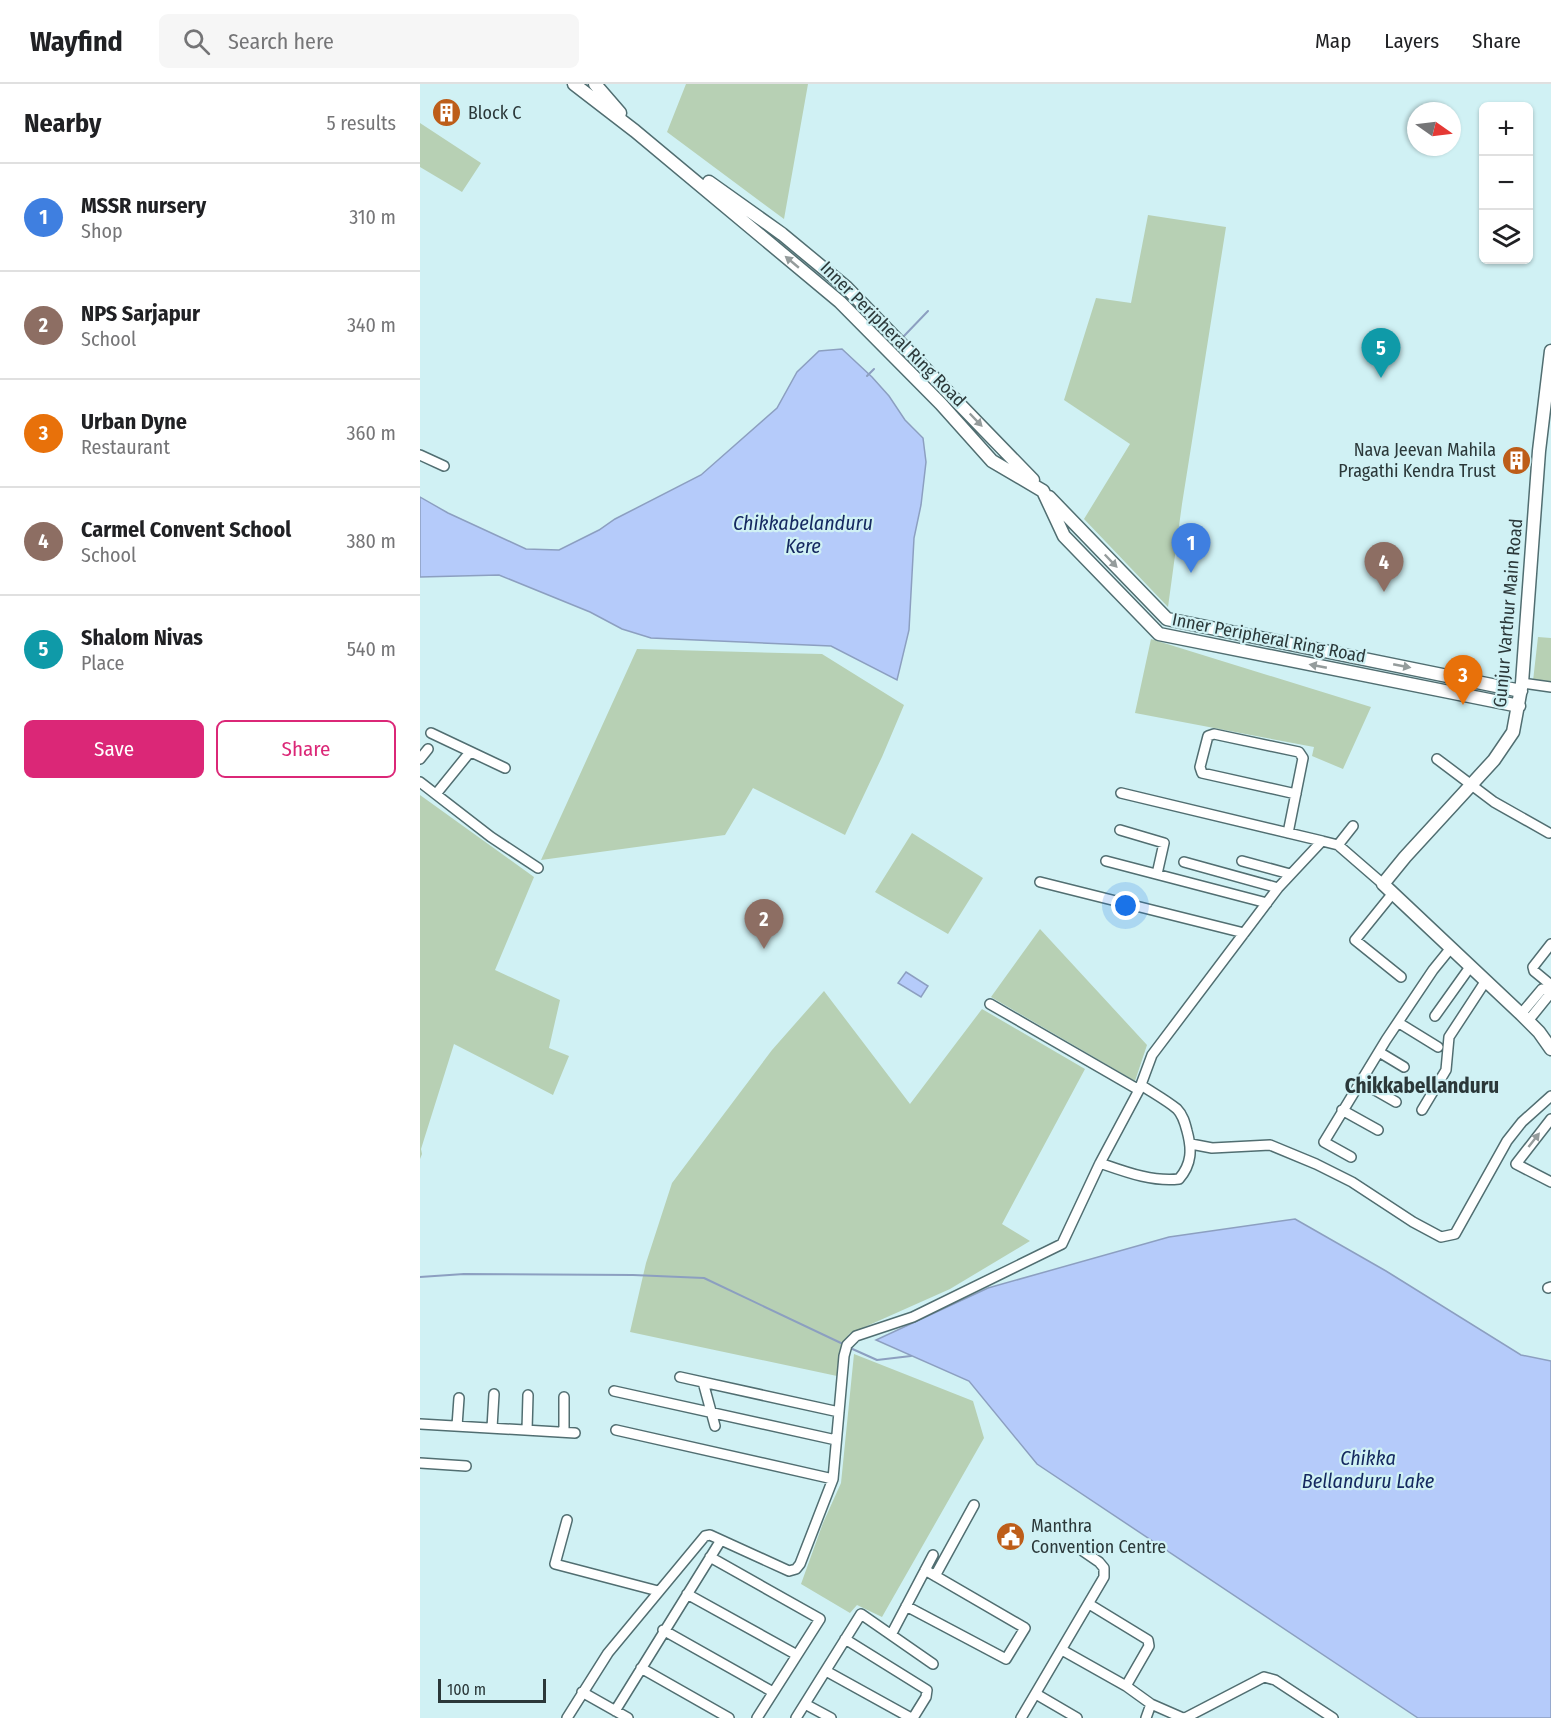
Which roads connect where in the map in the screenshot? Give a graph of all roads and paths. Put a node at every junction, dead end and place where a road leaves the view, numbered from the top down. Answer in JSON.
{"nodes":[{"id":1,"x":574,"y":84,"type":"edge"},
{"id":2,"x":595,"y":84,"type":"edge"},
{"id":3,"x":635,"y":131,"type":"junction"},
{"id":4,"x":1551,"y":351,"type":"edge"},
{"id":5,"x":1547,"y":411,"type":"edge"},
{"id":6,"x":420,"y":455,"type":"edge"},
{"id":7,"x":444,"y":466,"type":"dead end"},
{"id":8,"x":1043,"y":491,"type":"junction"},
{"id":9,"x":1522,"y":687,"type":"junction"},
{"id":10,"x":1551,"y":687,"type":"edge"},
{"id":11,"x":1519,"y":706,"type":"junction"},
{"id":12,"x":431,"y":734,"type":"dead end"},
{"id":13,"x":428,"y":749,"type":"dead end"},
{"id":14,"x":470,"y":752,"type":"junction"},
{"id":15,"x":420,"y":759,"type":"edge"},
{"id":16,"x":1437,"y":759,"type":"dead end"},
{"id":17,"x":504,"y":768,"type":"dead end"},
{"id":18,"x":420,"y":782,"type":"edge"},
{"id":19,"x":1471,"y":785,"type":"junction"},
{"id":20,"x":1121,"y":793,"type":"dead end"},
{"id":21,"x":436,"y":794,"type":"junction"},
{"id":22,"x":1296,"y":794,"type":"junction"},
{"id":23,"x":1353,"y":826,"type":"dead end"},
{"id":24,"x":1120,"y":831,"type":"dead end"},
{"id":25,"x":1288,"y":833,"type":"junction"},
{"id":26,"x":1549,"y":833,"type":"dead end"},
{"id":27,"x":1322,"y":841,"type":"junction"},
{"id":28,"x":1338,"y":845,"type":"junction"},
{"id":29,"x":1106,"y":861,"type":"dead end"},
{"id":30,"x":1242,"y":861,"type":"dead end"},
{"id":31,"x":1184,"y":862,"type":"dead end"},
{"id":32,"x":538,"y":868,"type":"dead end"},
{"id":33,"x":1157,"y":874,"type":"junction"},
{"id":34,"x":1290,"y":874,"type":"junction"},
{"id":35,"x":1040,"y":882,"type":"dead end"},
{"id":36,"x":1383,"y":884,"type":"junction"},
{"id":37,"x":1278,"y":888,"type":"junction"},
{"id":38,"x":1394,"y":893,"type":"junction"},
{"id":39,"x":1267,"y":903,"type":"junction"},
{"id":40,"x":1244,"y":933,"type":"junction"},
{"id":41,"x":1551,"y":944,"type":"edge"},
{"id":42,"x":1450,"y":949,"type":"junction"},
{"id":43,"x":1470,"y":967,"type":"junction"},
{"id":44,"x":1401,"y":977,"type":"dead end"},
{"id":45,"x":1485,"y":982,"type":"junction"},
{"id":46,"x":1550,"y":987,"type":"edge"},
{"id":47,"x":990,"y":1004,"type":"dead end"},
{"id":48,"x":1435,"y":1016,"type":"dead end"},
{"id":49,"x":1524,"y":1017,"type":"junction"},
{"id":50,"x":1399,"y":1023,"type":"junction"},
{"id":51,"x":1438,"y":1047,"type":"dead end"},
{"id":52,"x":1551,"y":1049,"type":"edge"},
{"id":53,"x":1379,"y":1052,"type":"junction"},
{"id":54,"x":1404,"y":1067,"type":"dead end"},
{"id":55,"x":1362,"y":1082,"type":"junction"},
{"id":56,"x":1140,"y":1087,"type":"junction"},
{"id":57,"x":1551,"y":1096,"type":"edge"},
{"id":58,"x":1396,"y":1102,"type":"dead end"},
{"id":59,"x":1342,"y":1110,"type":"junction"},
{"id":60,"x":1422,"y":1110,"type":"dead end"},
{"id":61,"x":1551,"y":1119,"type":"edge"},
{"id":62,"x":1378,"y":1130,"type":"dead end"},
{"id":63,"x":1191,"y":1144,"type":"junction"},
{"id":64,"x":1351,"y":1156,"type":"dead end"},
{"id":65,"x":1100,"y":1163,"type":"junction"},
{"id":66,"x":1551,"y":1182,"type":"edge"},
{"id":67,"x":680,"y":1377,"type":"dead end"},
{"id":68,"x":703,"y":1382,"type":"junction"},
{"id":69,"x":614,"y":1391,"type":"dead end"},
{"id":70,"x":494,"y":1394,"type":"dead end"},
{"id":71,"x":528,"y":1395,"type":"dead end"},
{"id":72,"x":564,"y":1397,"type":"dead end"},
{"id":73,"x":459,"y":1398,"type":"dead end"},
{"id":74,"x":839,"y":1412,"type":"junction"},
{"id":75,"x":711,"y":1413,"type":"junction"},
{"id":76,"x":420,"y":1424,"type":"edge"},
{"id":77,"x":457,"y":1426,"type":"junction"},
{"id":78,"x":715,"y":1426,"type":"dead end"},
{"id":79,"x":492,"y":1428,"type":"junction"},
{"id":80,"x":527,"y":1430,"type":"junction"},
{"id":81,"x":616,"y":1430,"type":"dead end"},
{"id":82,"x":564,"y":1432,"type":"junction"},
{"id":83,"x":575,"y":1433,"type":"dead end"},
{"id":84,"x":836,"y":1440,"type":"junction"},
{"id":85,"x":420,"y":1463,"type":"edge"},
{"id":86,"x":466,"y":1466,"type":"dead end"},
{"id":87,"x":833,"y":1479,"type":"junction"},
{"id":88,"x":974,"y":1505,"type":"dead end"},
{"id":89,"x":567,"y":1520,"type":"dead end"},
{"id":90,"x":721,"y":1540,"type":"junction"},
{"id":91,"x":1083,"y":1551,"type":"dead end"},
{"id":92,"x":933,"y":1555,"type":"dead end"},
{"id":93,"x":710,"y":1557,"type":"junction"},
{"id":94,"x":925,"y":1570,"type":"junction"},
{"id":95,"x":936,"y":1576,"type":"junction"},
{"id":96,"x":658,"y":1591,"type":"junction"},
{"id":97,"x":687,"y":1594,"type":"junction"},
{"id":98,"x":1089,"y":1604,"type":"junction"},
{"id":99,"x":906,"y":1606,"type":"junction"},
{"id":100,"x":663,"y":1630,"type":"junction"},
{"id":101,"x":891,"y":1635,"type":"junction"},
{"id":102,"x":845,"y":1640,"type":"junction"},
{"id":103,"x":1062,"y":1650,"type":"junction"},
{"id":104,"x":797,"y":1655,"type":"junction"},
{"id":105,"x":933,"y":1664,"type":"dead end"},
{"id":106,"x":641,"y":1668,"type":"junction"},
{"id":107,"x":826,"y":1671,"type":"junction"},
{"id":108,"x":1126,"y":1686,"type":"junction"},
{"id":109,"x":582,"y":1692,"type":"junction"},
{"id":110,"x":773,"y":1692,"type":"junction"},
{"id":111,"x":1036,"y":1694,"type":"junction"},
{"id":112,"x":805,"y":1704,"type":"junction"},
{"id":113,"x":1150,"y":1704,"type":"junction"},
{"id":114,"x":615,"y":1711,"type":"junction"},
{"id":115,"x":567,"y":1718,"type":"edge"},
{"id":116,"x":628,"y":1718,"type":"edge"},
{"id":117,"x":729,"y":1718,"type":"edge"},
{"id":118,"x":757,"y":1718,"type":"edge"},
{"id":119,"x":796,"y":1718,"type":"edge"},
{"id":120,"x":831,"y":1718,"type":"edge"},
{"id":121,"x":912,"y":1718,"type":"edge"},
{"id":122,"x":1021,"y":1718,"type":"edge"},
{"id":123,"x":1077,"y":1718,"type":"edge"},
{"id":124,"x":1146,"y":1718,"type":"edge"},
{"id":125,"x":1184,"y":1718,"type":"edge"},
{"id":126,"x":1334,"y":1718,"type":"edge"}],
"edges":[{"from":1,"to":3,"type":"main road","name":"Inner Peripheral Ring Road"},
{"from":2,"to":3,"type":"main road","name":"Inner Peripheral Ring Road"},
{"from":8,"to":3,"type":"main road","name":"Inner Peripheral Ring Road","one_way":true},
{"from":3,"to":8,"type":"main road","name":"Inner Peripheral Ring Road","one_way":true},
{"from":4,"to":5,"type":"main road","name":"Gunjur Varthur Main Road"},
{"from":5,"to":9,"type":"main road","name":"Gunjur Varthur Main Road"},
{"from":6,"to":7,"type":"street"},
{"from":8,"to":9,"type":"main road","name":"Inner Peripheral Ring Road","one_way":true},
{"from":11,"to":8,"type":"main road","name":"Inner Peripheral Ring Road","one_way":true},
{"from":9,"to":10,"type":"street"},
{"from":9,"to":11,"type":"main road","name":"Gunjur Varthur Main Road"},
{"from":11,"to":19,"type":"main road","name":"Gunjur Varthur Main Road"},
{"from":12,"to":14,"type":"street"},
{"from":13,"to":15,"type":"street"},
{"from":14,"to":17,"type":"street"},
{"from":14,"to":21,"type":"street"},
{"from":16,"to":19,"type":"street"},
{"from":18,"to":21,"type":"street"},
{"from":19,"to":26,"type":"street"},
{"from":19,"to":36,"type":"main road","name":"Gunjur Varthur Main Road"},
{"from":20,"to":25,"type":"street"},
{"from":21,"to":32,"type":"street"},
{"from":22,"to":22,"type":"street"},
{"from":22,"to":25,"type":"street"},
{"from":23,"to":28,"type":"street"},
{"from":24,"to":33,"type":"street"},
{"from":25,"to":27,"type":"street"},
{"from":27,"to":28,"type":"street"},
{"from":27,"to":34,"type":"street"},
{"from":28,"to":36,"type":"street"},
{"from":29,"to":33,"type":"street"},
{"from":30,"to":34,"type":"street"},
{"from":31,"to":37,"type":"street"},
{"from":33,"to":39,"type":"street"},
{"from":34,"to":37,"type":"street"},
{"from":35,"to":40,"type":"street"},
{"from":36,"to":38,"type":"main road"},
{"from":37,"to":39,"type":"street"},
{"from":38,"to":42,"type":"main road"},
{"from":38,"to":44,"type":"street"},
{"from":39,"to":40,"type":"street"},
{"from":40,"to":56,"type":"street"},
{"from":41,"to":46,"type":"street"},
{"from":42,"to":43,"type":"main road"},
{"from":42,"to":50,"type":"street"},
{"from":43,"to":45,"type":"main road"},
{"from":43,"to":48,"type":"street"},
{"from":45,"to":49,"type":"main road"},
{"from":45,"to":60,"type":"street"},
{"from":46,"to":49,"type":"street"},
{"from":47,"to":56,"type":"street"},
{"from":49,"to":52,"type":"main road"},
{"from":50,"to":51,"type":"street"},
{"from":50,"to":53,"type":"street"},
{"from":53,"to":54,"type":"street"},
{"from":53,"to":55,"type":"street"},
{"from":55,"to":58,"type":"street"},
{"from":55,"to":59,"type":"street"},
{"from":56,"to":63,"type":"street"},
{"from":56,"to":65,"type":"street"},
{"from":57,"to":63,"type":"street"},
{"from":59,"to":62,"type":"street"},
{"from":59,"to":64,"type":"street"},
{"from":66,"to":61,"type":"street","one_way":true},
{"from":63,"to":65,"type":"street"},
{"from":65,"to":74,"type":"street"},
{"from":67,"to":68,"type":"street"},
{"from":68,"to":74,"type":"street"},
{"from":68,"to":75,"type":"street"},
{"from":69,"to":75,"type":"street"},
{"from":70,"to":79,"type":"street"},
{"from":71,"to":80,"type":"street"},
{"from":72,"to":82,"type":"street"},
{"from":73,"to":77,"type":"street"},
{"from":74,"to":84,"type":"street"},
{"from":75,"to":78,"type":"street"},
{"from":75,"to":84,"type":"street"},
{"from":76,"to":77,"type":"street"},
{"from":77,"to":79,"type":"street"},
{"from":79,"to":80,"type":"street"},
{"from":80,"to":82,"type":"street"},
{"from":81,"to":87,"type":"street"},
{"from":82,"to":83,"type":"street"},
{"from":84,"to":87,"type":"street"},
{"from":85,"to":86,"type":"street"},
{"from":87,"to":90,"type":"street"},
{"from":88,"to":95,"type":"street"},
{"from":89,"to":96,"type":"street"},
{"from":90,"to":93,"type":"street"},
{"from":90,"to":96,"type":"street"},
{"from":91,"to":98,"type":"street"},
{"from":92,"to":94,"type":"street"},
{"from":93,"to":97,"type":"street"},
{"from":93,"to":104,"type":"street"},
{"from":94,"to":95,"type":"street"},
{"from":94,"to":99,"type":"street"},
{"from":95,"to":99,"type":"street"},
{"from":96,"to":109,"type":"street"},
{"from":97,"to":100,"type":"street"},
{"from":97,"to":104,"type":"street"},
{"from":98,"to":103,"type":"street"},
{"from":98,"to":108,"type":"street"},
{"from":99,"to":101,"type":"street"},
{"from":100,"to":106,"type":"street"},
{"from":100,"to":110,"type":"street"},
{"from":101,"to":102,"type":"street"},
{"from":101,"to":105,"type":"street"},
{"from":102,"to":107,"type":"street"},
{"from":102,"to":121,"type":"street"},
{"from":103,"to":108,"type":"street"},
{"from":103,"to":111,"type":"street"},
{"from":104,"to":110,"type":"street"},
{"from":106,"to":114,"type":"street"},
{"from":106,"to":117,"type":"street"},
{"from":107,"to":112,"type":"street"},
{"from":107,"to":121,"type":"street"},
{"from":108,"to":113,"type":"street"},
{"from":109,"to":114,"type":"street"},
{"from":109,"to":115,"type":"street"},
{"from":110,"to":118,"type":"street"},
{"from":111,"to":122,"type":"street"},
{"from":111,"to":123,"type":"street"},
{"from":112,"to":119,"type":"street"},
{"from":112,"to":120,"type":"street"},
{"from":113,"to":124,"type":"street"},
{"from":113,"to":125,"type":"street"},
{"from":114,"to":116,"type":"street"},
{"from":125,"to":126,"type":"street"}]}
